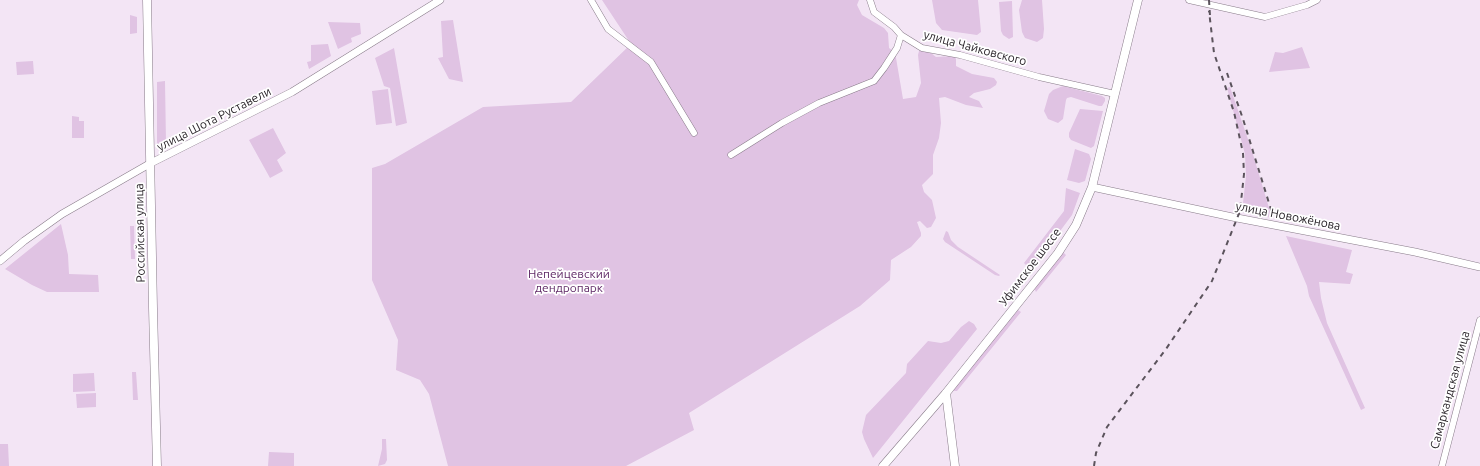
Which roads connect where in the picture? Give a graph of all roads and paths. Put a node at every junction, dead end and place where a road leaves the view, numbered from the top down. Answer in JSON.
{"nodes":[{"id":1,"x":147,"y":0,"type":"edge"},
{"id":2,"x":440,"y":0,"type":"edge"},
{"id":3,"x":591,"y":0,"type":"edge"},
{"id":4,"x":870,"y":0,"type":"edge"},
{"id":5,"x":1138,"y":0,"type":"edge"},
{"id":6,"x":1189,"y":0,"type":"edge"},
{"id":7,"x":1317,"y":0,"type":"edge"},
{"id":8,"x":901,"y":35,"type":"junction"},
{"id":9,"x":1115,"y":94,"type":"junction"},
{"id":10,"x":694,"y":133,"type":"dead end"},
{"id":11,"x":731,"y":155,"type":"dead end"},
{"id":12,"x":151,"y":163,"type":"junction"},
{"id":13,"x":1092,"y":187,"type":"junction"},
{"id":14,"x":0,"y":261,"type":"edge"},
{"id":15,"x":1480,"y":267,"type":"edge"},
{"id":16,"x":1480,"y":320,"type":"edge"},
{"id":17,"x":946,"y":393,"type":"junction"},
{"id":18,"x":157,"y":466,"type":"edge"},
{"id":19,"x":883,"y":466,"type":"edge"},
{"id":20,"x":954,"y":466,"type":"edge"},
{"id":21,"x":1442,"y":466,"type":"edge"}],
"edges":[{"from":1,"to":12,"type":"main road","name":"Российская улица"},
{"from":2,"to":12,"type":"street","name":"улица Шота Руставели"},
{"from":3,"to":10,"type":"street"},
{"from":4,"to":8,"type":"street","name":"улица Чайковского"},
{"from":5,"to":9,"type":"main road","name":"Уфимское шоссе"},
{"from":6,"to":7,"type":"street"},
{"from":8,"to":9,"type":"street","name":"улица Чайковского"},
{"from":8,"to":11,"type":"street"},
{"from":9,"to":13,"type":"main road","name":"Уфимское шоссе"},
{"from":12,"to":14,"type":"street","name":"улица Шота Руставели"},
{"from":12,"to":18,"type":"main road","name":"Российская улица"},
{"from":13,"to":15,"type":"street","name":"улица Новожёнова"},
{"from":13,"to":17,"type":"main road","name":"Уфимское шоссе"},
{"from":16,"to":21,"type":"street","name":"Самаркандская улица"},
{"from":17,"to":19,"type":"main road","name":"Уфимское шоссе"},
{"from":17,"to":20,"type":"main road"}]}
